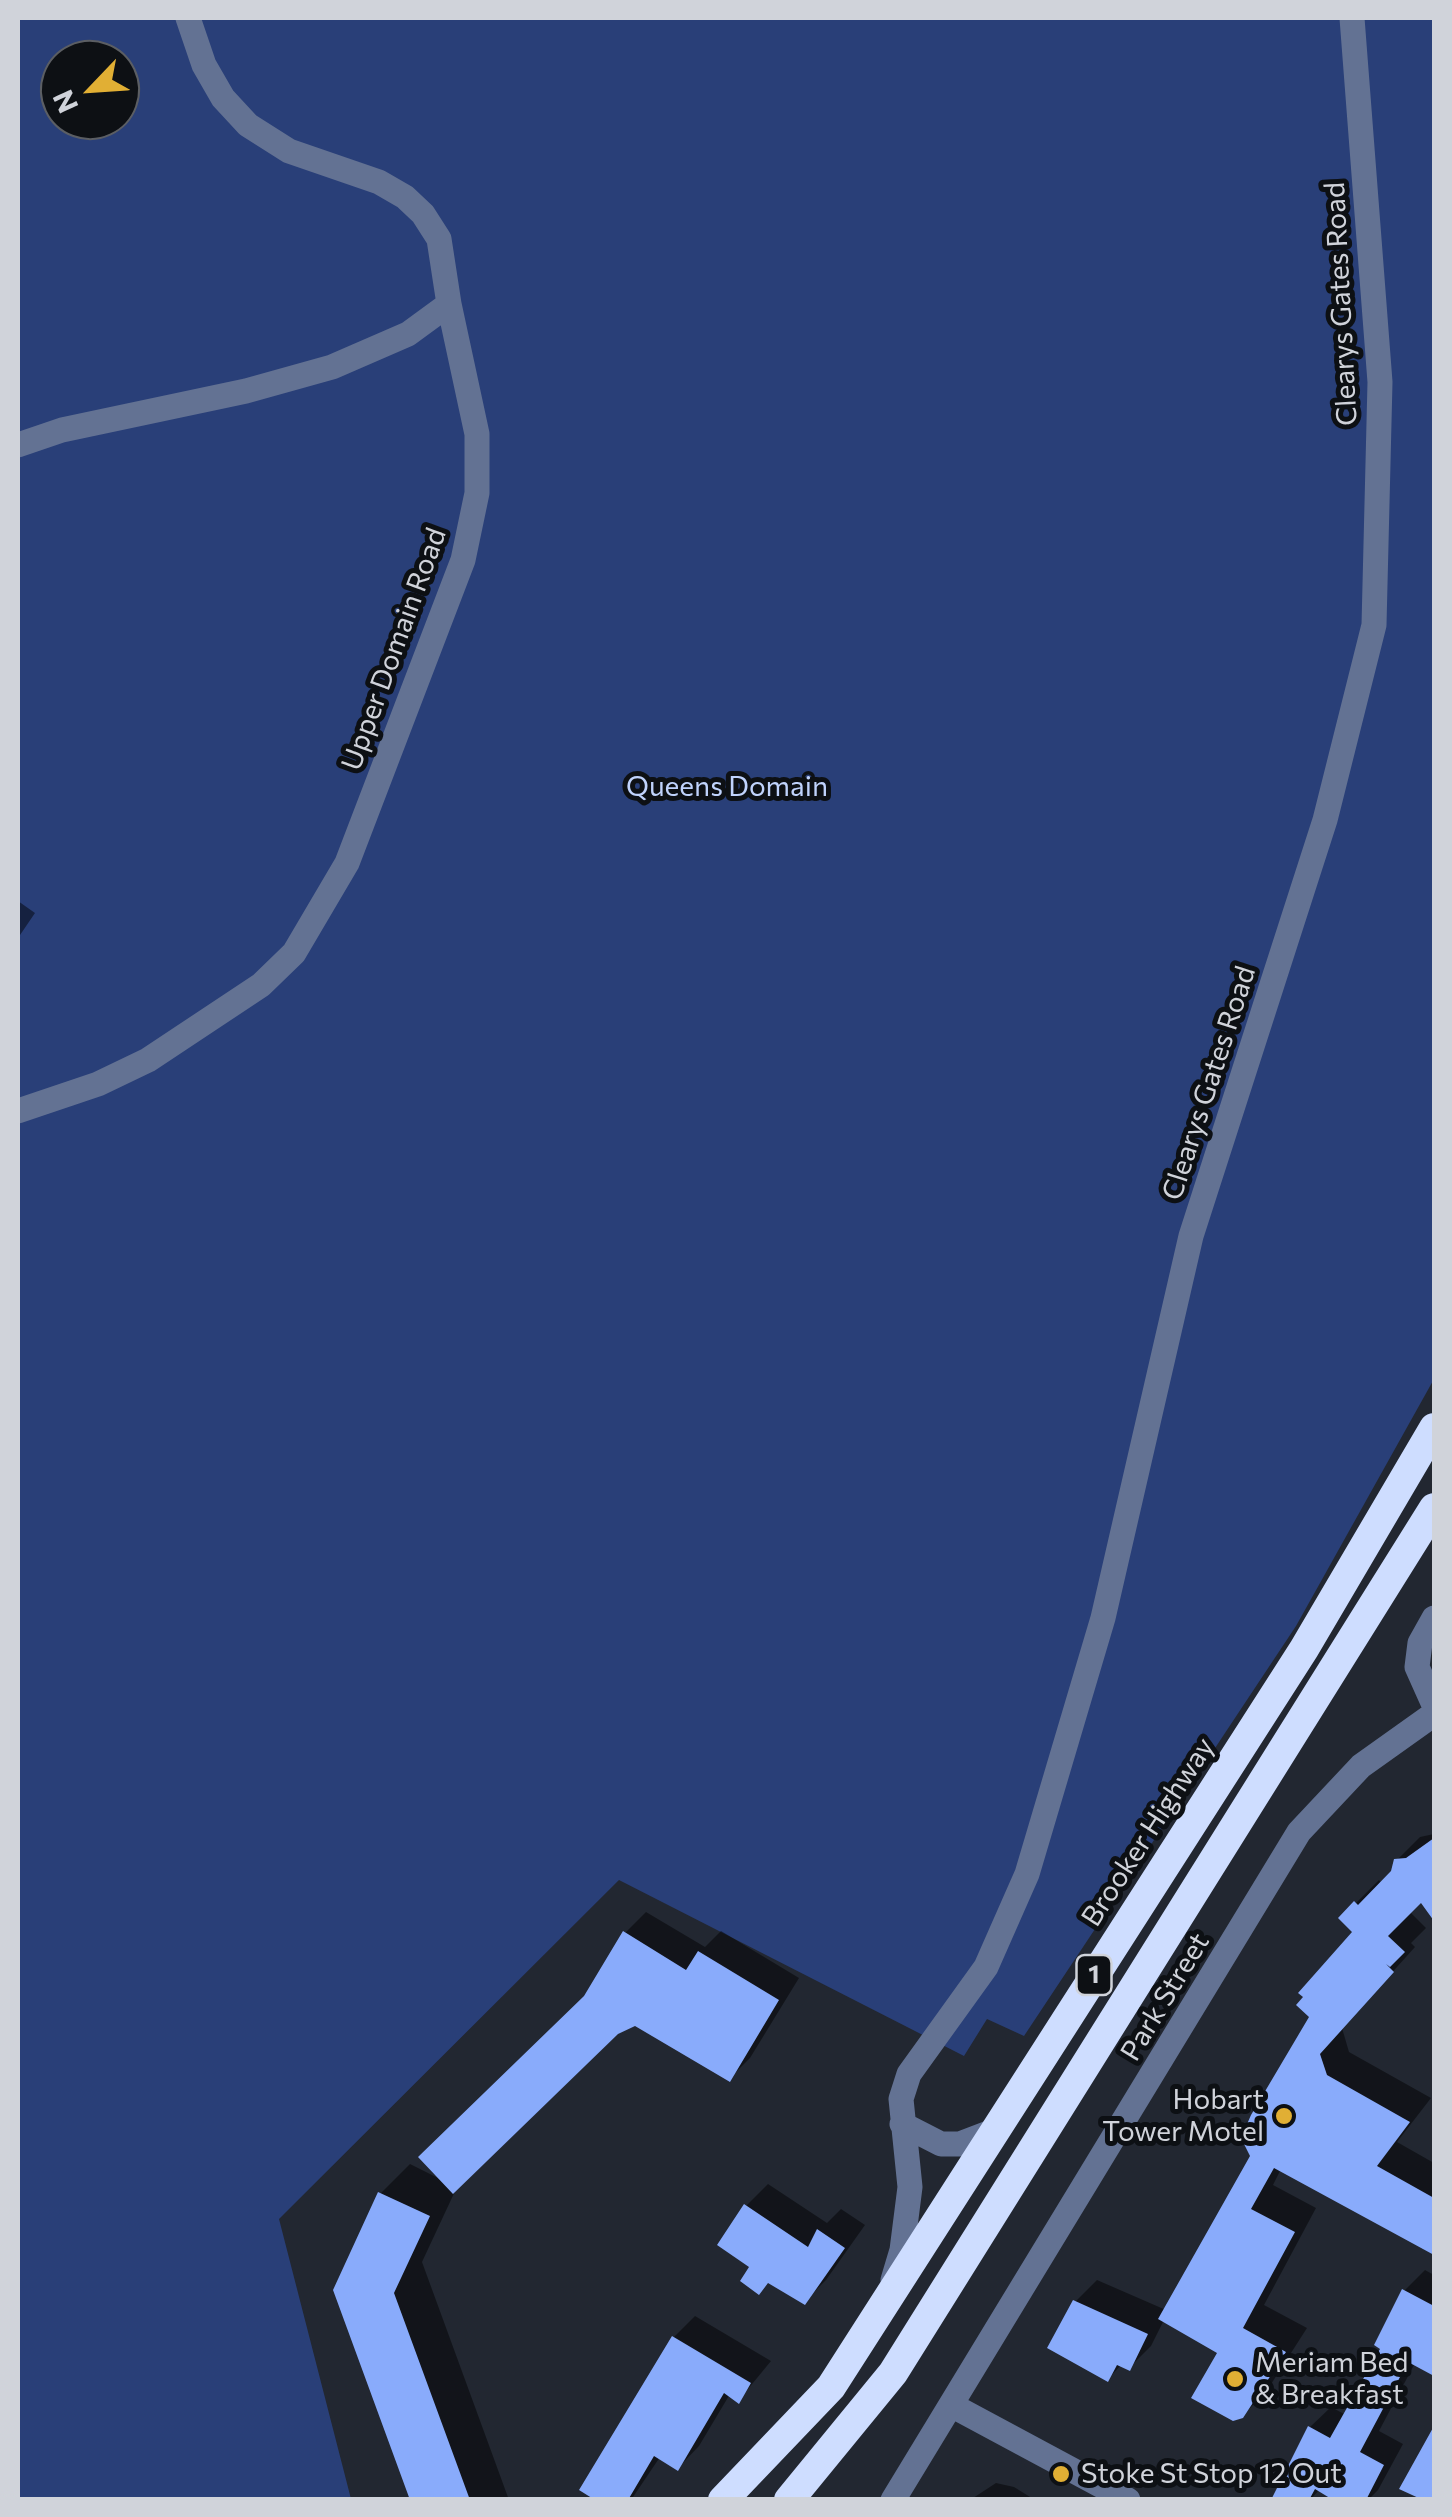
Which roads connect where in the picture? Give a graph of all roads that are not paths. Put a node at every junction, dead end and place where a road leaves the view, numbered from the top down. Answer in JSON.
{"nodes":[{"id":1,"x":188,"y":18,"type":"edge"},
{"id":2,"x":1352,"y":18,"type":"edge"},
{"id":3,"x":449,"y":304,"type":"junction"},
{"id":4,"x":18,"y":445,"type":"edge"},
{"id":5,"x":18,"y":1111,"type":"edge"},
{"id":6,"x":1434,"y":1428,"type":"edge"},
{"id":7,"x":1434,"y":1508,"type":"edge"},
{"id":8,"x":1434,"y":1618,"type":"edge"},
{"id":9,"x":1434,"y":1706,"type":"edge"},
{"id":10,"x":1434,"y":1714,"type":"edge"},
{"id":11,"x":902,"y":2124,"type":"junction"},
{"id":12,"x":994,"y":2131,"type":"junction"},
{"id":13,"x":888,"y":2295,"type":"junction"},
{"id":14,"x":953,"y":2406,"type":"junction"},
{"id":15,"x":723,"y":2500,"type":"edge"},
{"id":16,"x":789,"y":2500,"type":"edge"},
{"id":17,"x":892,"y":2500,"type":"edge"},
{"id":18,"x":1128,"y":2500,"type":"edge"}],
"edges":[{"from":1,"to":3,"type":"street","name":"Upper Domain Road"},
{"from":2,"to":11,"type":"street","name":"Clearys Gates Road"},
{"from":3,"to":4,"type":"street"},
{"from":3,"to":5,"type":"street","name":"Upper Domain Road"},
{"from":6,"to":12,"type":"highway","name":"Brooker Highway","number":"1"},
{"from":7,"to":16,"type":"highway","number":"1"},
{"from":8,"to":9,"type":"street"},
{"from":10,"to":14,"type":"street","name":"Park Street"},
{"from":11,"to":12,"type":"street"},
{"from":11,"to":13,"type":"street","name":"Clearys Gates Road"},
{"from":12,"to":13,"type":"highway","name":"Brooker Highway","number":"1"},
{"from":13,"to":15,"type":"highway","name":"Brooker Highway","number":"1"},
{"from":14,"to":17,"type":"street","name":"Park Street"},
{"from":14,"to":18,"type":"street"}]}
